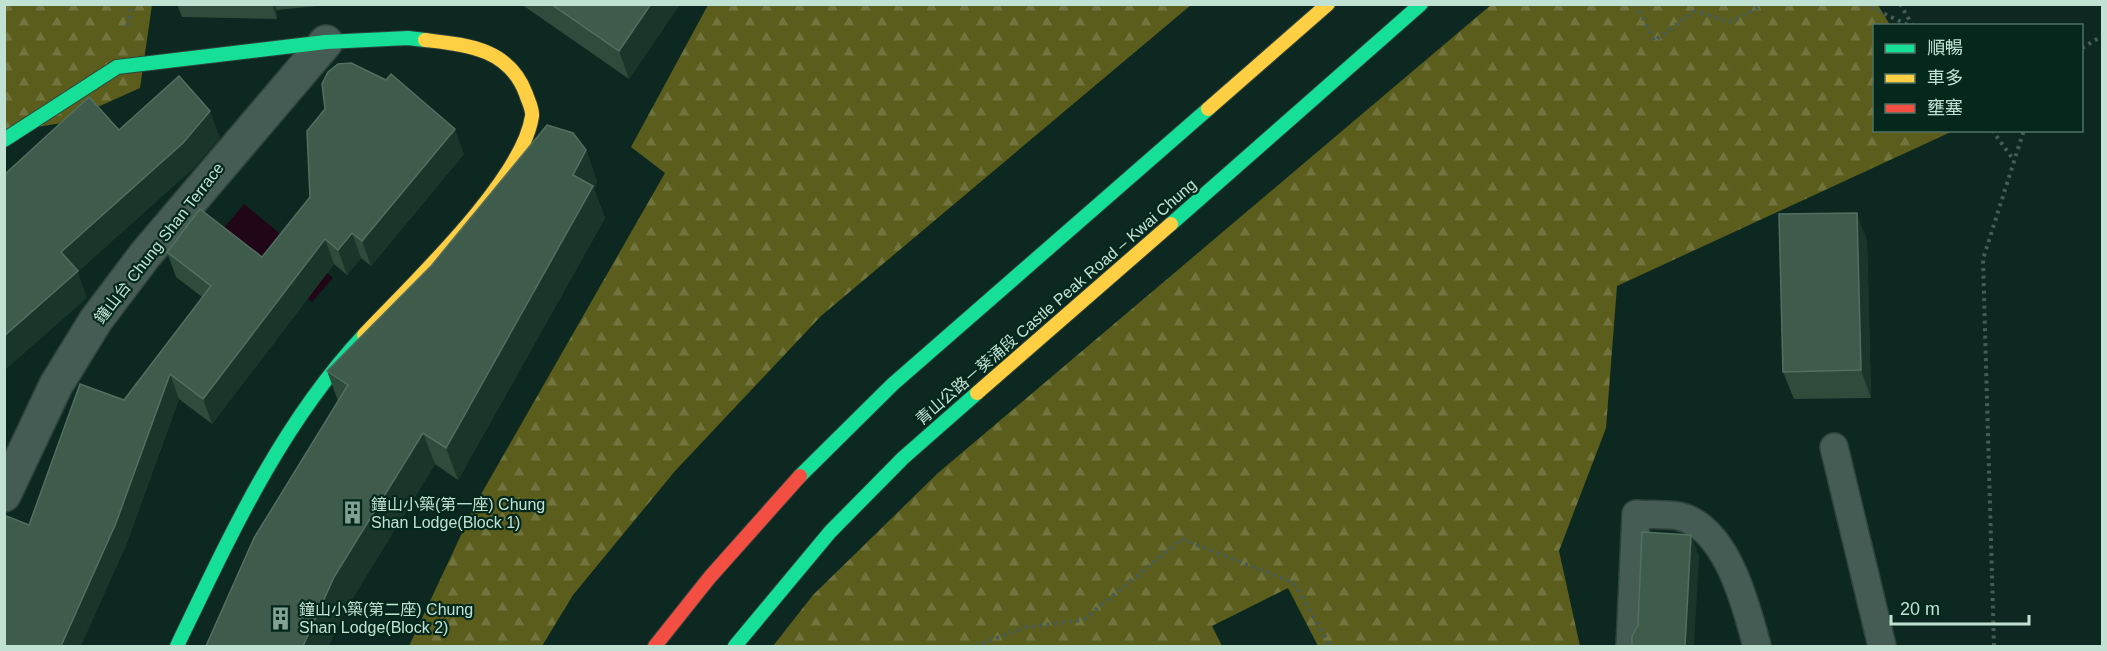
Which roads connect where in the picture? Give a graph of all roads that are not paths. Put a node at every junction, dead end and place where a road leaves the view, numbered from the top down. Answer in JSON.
{"nodes":[{"id":1,"x":1328,"y":4,"type":"edge"},
{"id":2,"x":1421,"y":4,"type":"edge"},
{"id":3,"x":326,"y":42,"type":"junction"},
{"id":4,"x":4,"y":140,"type":"edge"},
{"id":5,"x":1834,"y":447,"type":"dead end"},
{"id":6,"x":4,"y":495,"type":"edge"},
{"id":7,"x":177,"y":646,"type":"edge"},
{"id":8,"x":656,"y":646,"type":"edge"},
{"id":9,"x":735,"y":646,"type":"edge"},
{"id":10,"x":1630,"y":646,"type":"edge"},
{"id":11,"x":1757,"y":646,"type":"edge"},
{"id":12,"x":1881,"y":646,"type":"edge"}],
"edges":[{"from":1,"to":8,"type":"main road"},
{"from":2,"to":9,"type":"main road","name":"青山公路－葵涌段 Castle Peak Road – Kwai Chung"},
{"from":3,"to":4,"type":"main road"},
{"from":3,"to":6,"type":"street","name":"鐘山台 Chung Shan Terrace"},
{"from":3,"to":7,"type":"main road"},
{"from":5,"to":12,"type":"lane"},
{"from":10,"to":11,"type":"lane"}]}
